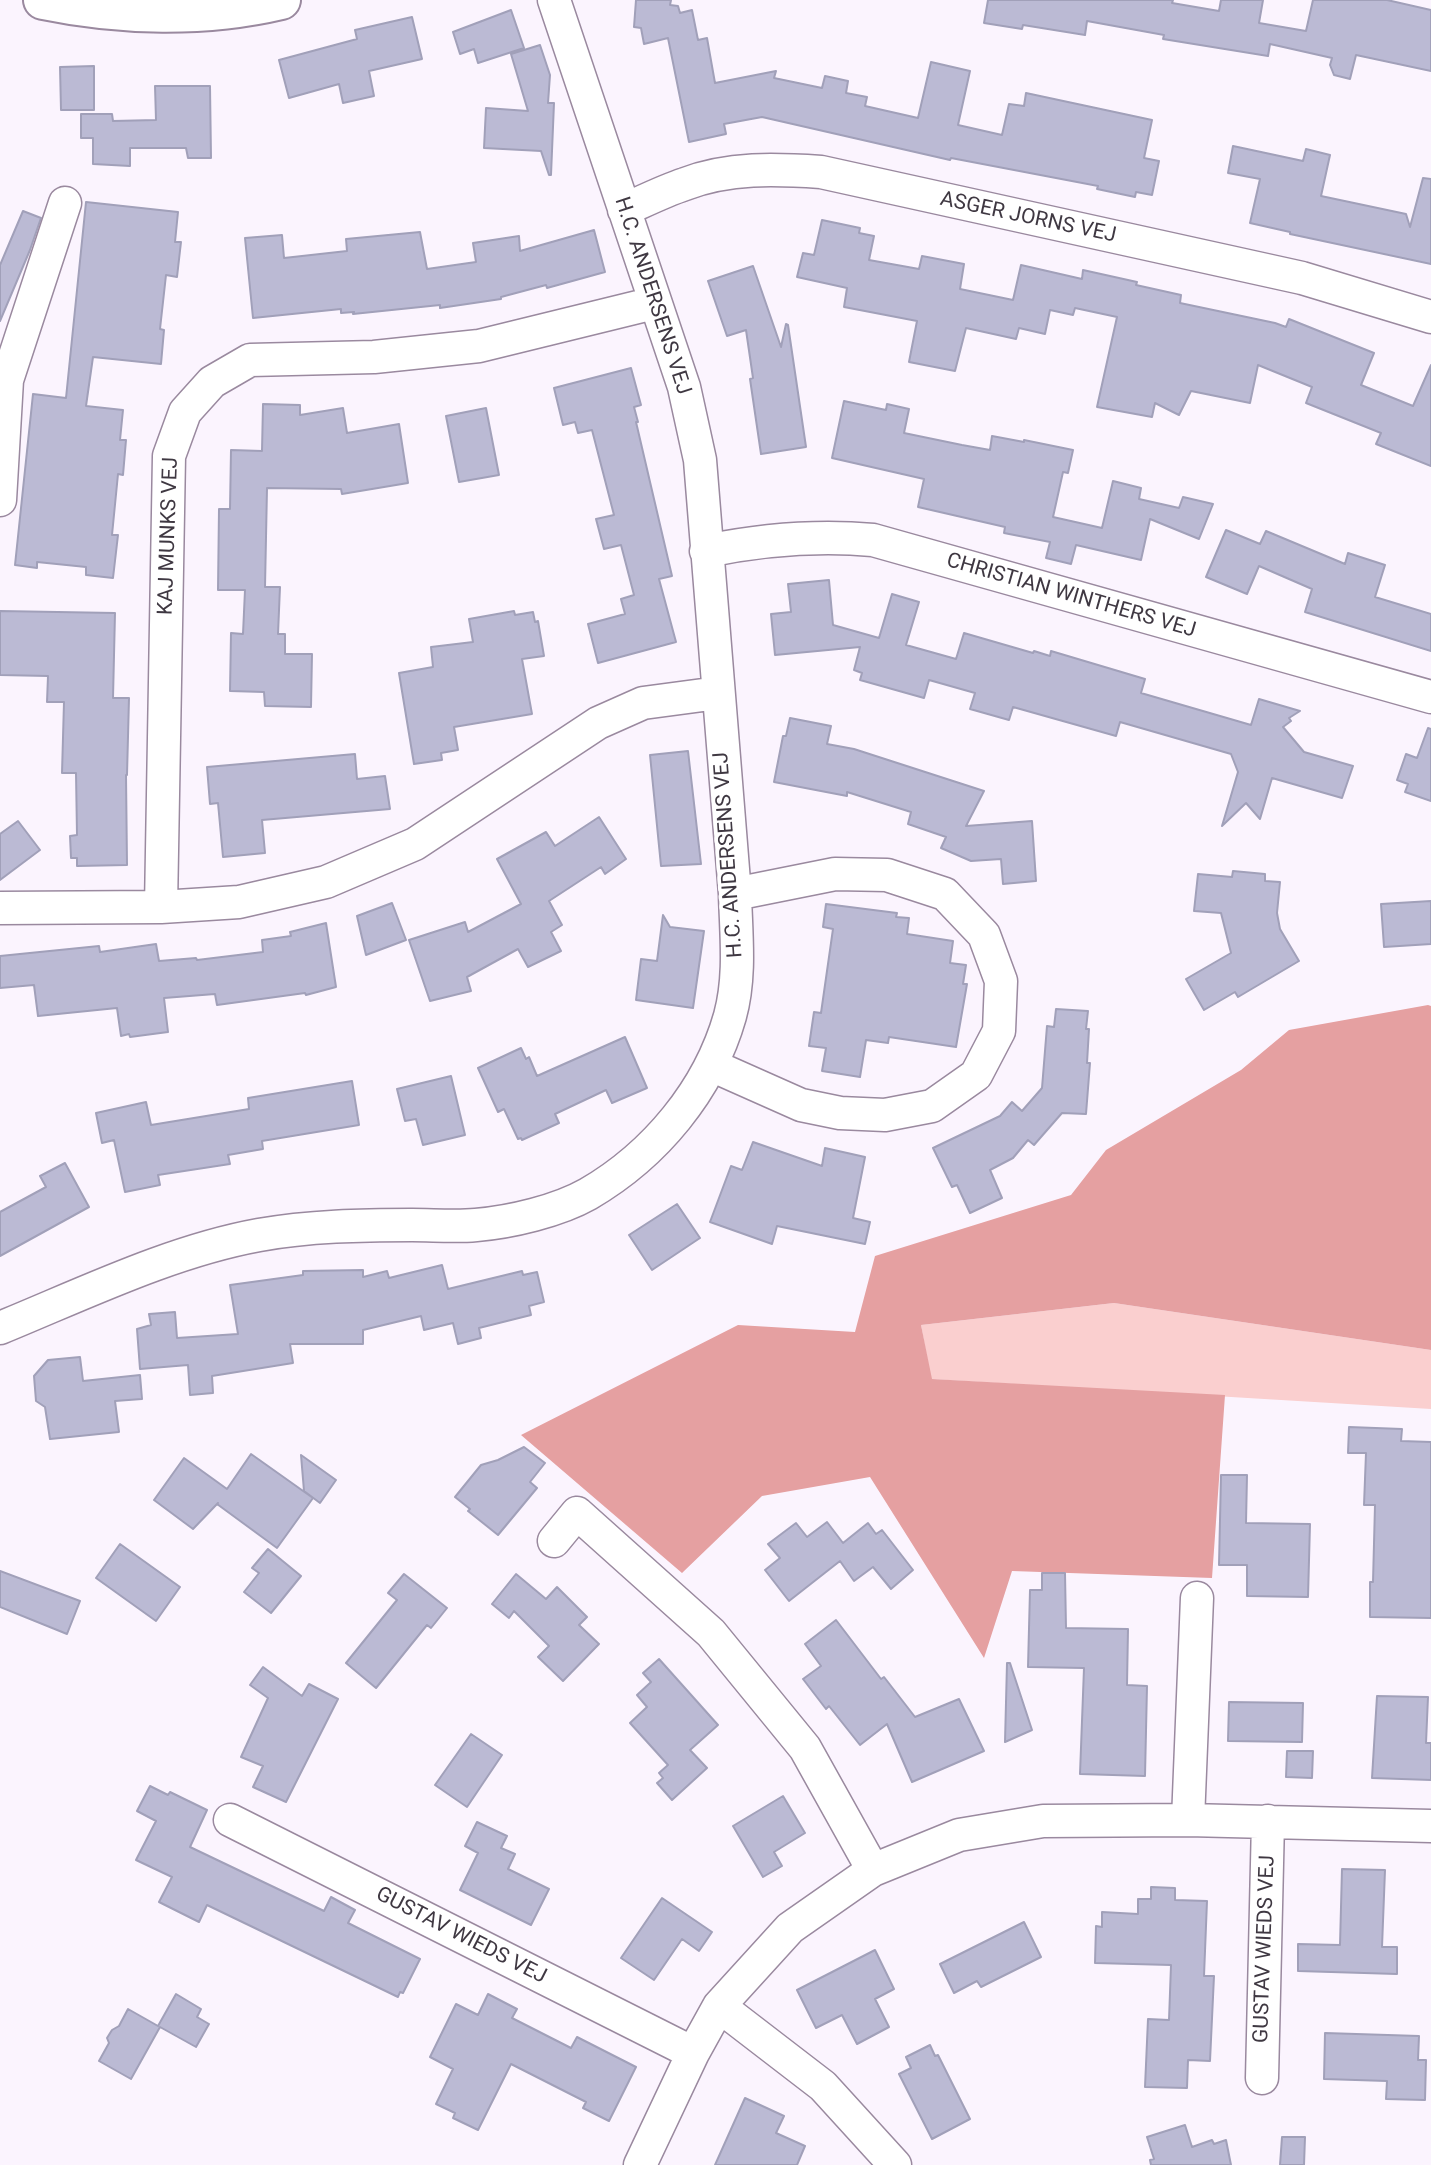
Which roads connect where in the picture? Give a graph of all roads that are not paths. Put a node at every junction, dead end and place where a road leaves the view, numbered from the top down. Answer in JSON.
{"nodes":[{"id":1,"x":43,"y":0,"type":"edge"},
{"id":2,"x":281,"y":0,"type":"edge"},
{"id":3,"x":554,"y":0,"type":"edge"},
{"id":4,"x":65,"y":203,"type":"dead end"},
{"id":5,"x":624,"y":210,"type":"junction"},
{"id":6,"x":656,"y":304,"type":"junction"},
{"id":7,"x":1431,"y":317,"type":"edge"},
{"id":8,"x":2,"y":422,"type":"edge"},
{"id":9,"x":0,"y":500,"type":"edge"},
{"id":10,"x":706,"y":551,"type":"junction"},
{"id":11,"x":718,"y":693,"type":"junction"},
{"id":12,"x":1431,"y":697,"type":"edge"},
{"id":13,"x":735,"y":894,"type":"junction"},
{"id":14,"x":161,"y":906,"type":"junction"},
{"id":15,"x":0,"y":908,"type":"edge"},
{"id":16,"x":711,"y":1065,"type":"junction"},
{"id":17,"x":0,"y":1328,"type":"edge"},
{"id":18,"x":554,"y":1541,"type":"dead end"},
{"id":19,"x":1197,"y":1598,"type":"dead end"},
{"id":20,"x":230,"y":1819,"type":"dead end"},
{"id":21,"x":1188,"y":1820,"type":"junction"},
{"id":22,"x":1268,"y":1821,"type":"junction"},
{"id":23,"x":1431,"y":1826,"type":"edge"},
{"id":24,"x":873,"y":1870,"type":"junction"},
{"id":25,"x":719,"y":2006,"type":"junction"},
{"id":26,"x":693,"y":2053,"type":"junction"},
{"id":27,"x":1262,"y":2078,"type":"dead end"},
{"id":28,"x":640,"y":2165,"type":"edge"},
{"id":29,"x":895,"y":2165,"type":"edge"}],
"edges":[{"from":1,"to":2,"type":"street"},
{"from":3,"to":5,"type":"street","name":"H.C. ANDERSENS VEJ"},
{"from":4,"to":8,"type":"street"},
{"from":5,"to":6,"type":"street","name":"H.C. ANDERSENS VEJ"},
{"from":5,"to":7,"type":"street","name":"ASGER JORNS VEJ"},
{"from":6,"to":10,"type":"street","name":"H.C. ANDERSENS VEJ"},
{"from":6,"to":14,"type":"street","name":"KAJ MUNKS VEJ"},
{"from":8,"to":9,"type":"street"},
{"from":10,"to":11,"type":"street","name":"H.C. ANDERSENS VEJ"},
{"from":10,"to":12,"type":"street","name":"CHRISTIAN WINTHERS VEJ"},
{"from":11,"to":13,"type":"street","name":"H.C. ANDERSENS VEJ"},
{"from":11,"to":14,"type":"street"},
{"from":13,"to":16,"type":"street","name":"H.C. ANDERSENS VEJ"},
{"from":13,"to":16,"type":"street"},
{"from":14,"to":15,"type":"street"},
{"from":16,"to":17,"type":"street","name":"H.C. ANDERSENS VEJ"},
{"from":18,"to":24,"type":"street"},
{"from":19,"to":21,"type":"street"},
{"from":20,"to":26,"type":"street","name":"GUSTAV WIEDS VEJ"},
{"from":21,"to":22,"type":"street"},
{"from":21,"to":24,"type":"street"},
{"from":22,"to":23,"type":"street"},
{"from":22,"to":27,"type":"street","name":"GUSTAV WIEDS VEJ"},
{"from":24,"to":25,"type":"street"},
{"from":25,"to":26,"type":"street"},
{"from":25,"to":29,"type":"street"},
{"from":26,"to":28,"type":"street"}]}
